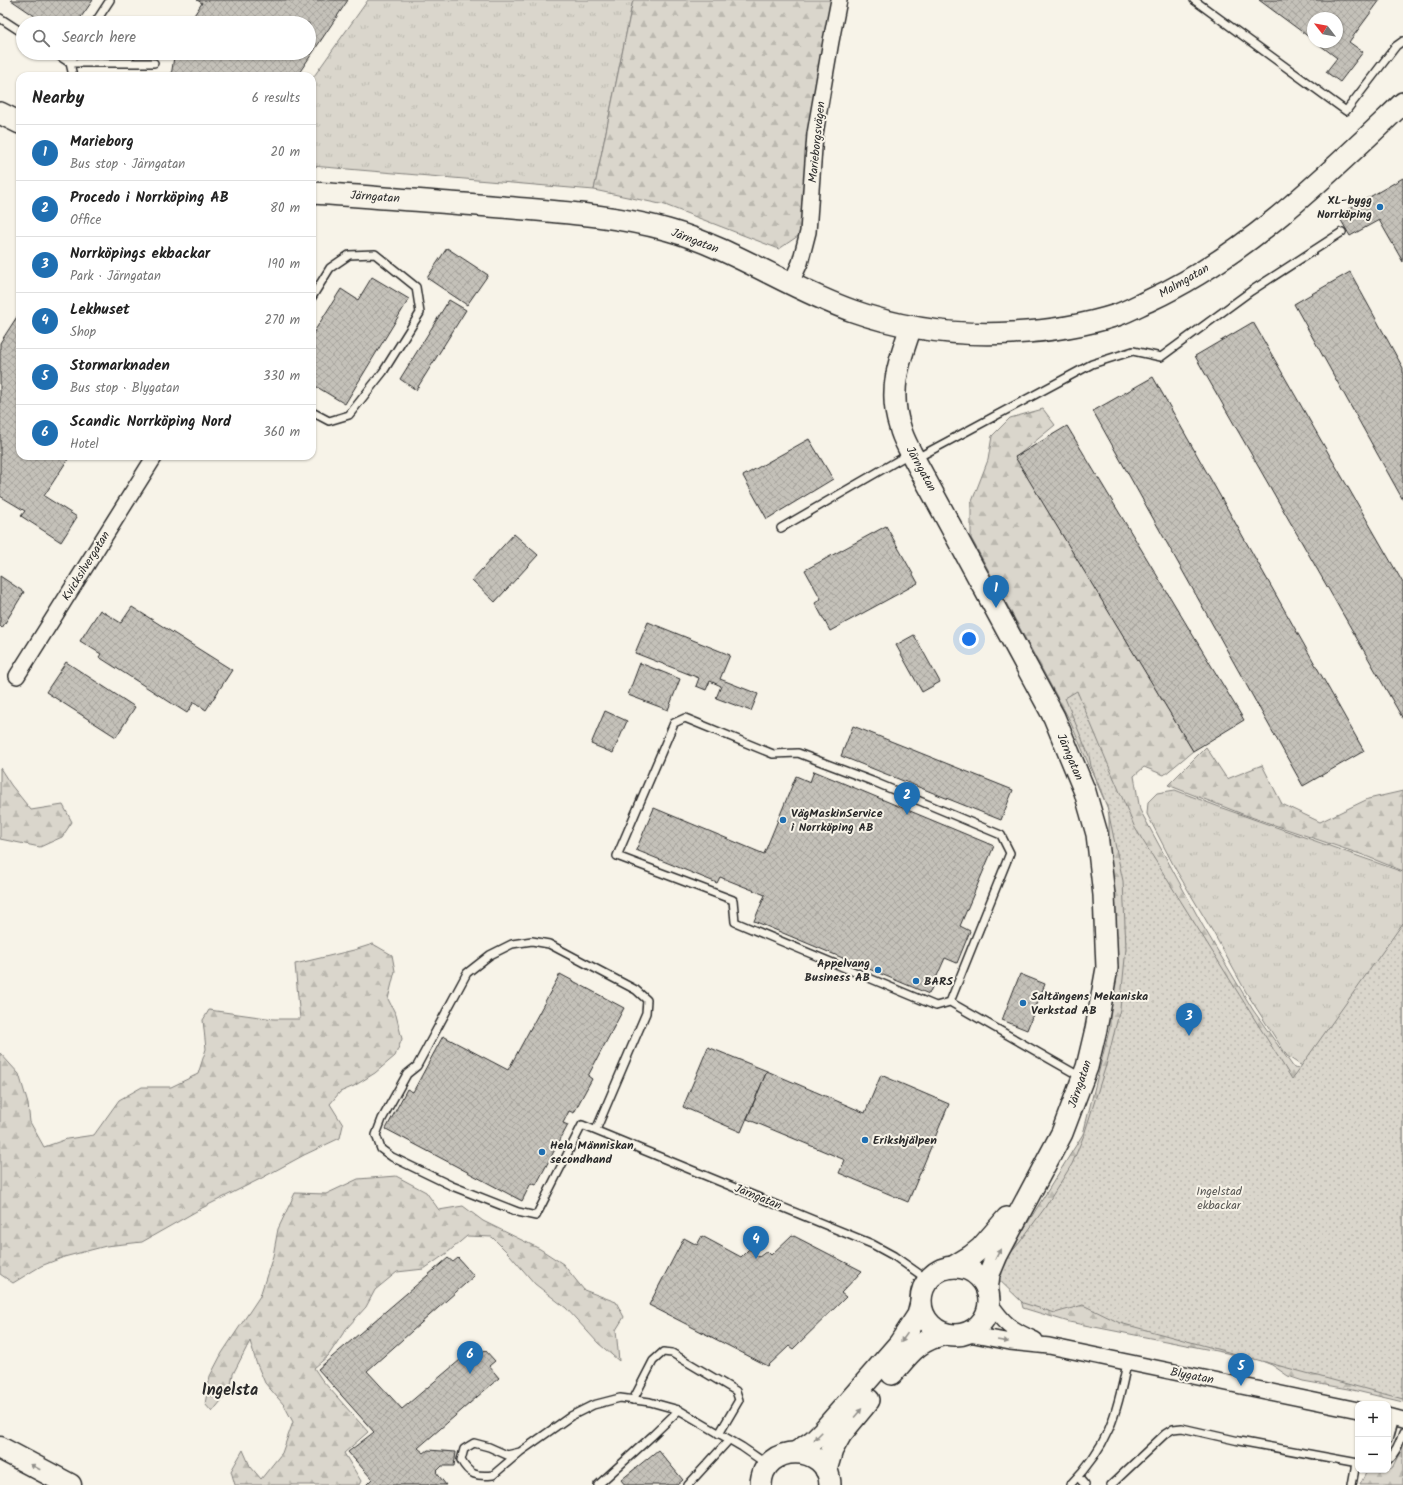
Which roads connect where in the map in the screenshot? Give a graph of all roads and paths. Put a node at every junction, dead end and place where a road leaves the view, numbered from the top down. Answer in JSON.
{"nodes":[{"id":1,"x":110,"y":0,"type":"edge"},
{"id":2,"x":839,"y":0,"type":"edge"},
{"id":3,"x":1194,"y":0,"type":"edge"},
{"id":4,"x":100,"y":16,"type":"edge"},
{"id":5,"x":0,"y":18,"type":"edge"},
{"id":6,"x":16,"y":28,"type":"edge"},
{"id":7,"x":1403,"y":41,"type":"edge"},
{"id":8,"x":66,"y":60,"type":"edge"},
{"id":9,"x":72,"y":60,"type":"edge"},
{"id":10,"x":70,"y":63,"type":"junction"},
{"id":11,"x":154,"y":63,"type":"dead end"},
{"id":12,"x":72,"y":72,"type":"edge"},
{"id":13,"x":1403,"y":103,"type":"edge"},
{"id":14,"x":0,"y":113,"type":"edge"},
{"id":15,"x":16,"y":121,"type":"edge"},
{"id":16,"x":316,"y":193,"type":"edge"},
{"id":17,"x":1342,"y":232,"type":"dead end"},
{"id":18,"x":790,"y":283,"type":"junction"},
{"id":19,"x":316,"y":291,"type":"edge"},
{"id":20,"x":911,"y":327,"type":"junction"},
{"id":21,"x":316,"y":414,"type":"edge"},
{"id":22,"x":913,"y":456,"type":"junction"},
{"id":23,"x":153,"y":460,"type":"edge"},
{"id":24,"x":781,"y":528,"type":"dead end"},
{"id":25,"x":18,"y":676,"type":"dead end"},
{"id":26,"x":950,"y":1002,"type":"junction"},
{"id":27,"x":1083,"y":1078,"type":"junction"},
{"id":28,"x":596,"y":1130,"type":"junction"},
{"id":29,"x":1033,"y":1185,"type":"junction"},
{"id":30,"x":953,"y":1267,"type":"junction"},
{"id":31,"x":928,"y":1280,"type":"junction"},
{"id":32,"x":988,"y":1296,"type":"junction"},
{"id":33,"x":921,"y":1303,"type":"junction"},
{"id":34,"x":955,"y":1333,"type":"junction"},
{"id":35,"x":1049,"y":1346,"type":"junction"},
{"id":36,"x":1127,"y":1363,"type":"junction"},
{"id":37,"x":634,"y":1400,"type":"junction"},
{"id":38,"x":1355,"y":1409,"type":"edge"},
{"id":39,"x":679,"y":1410,"type":"junction"},
{"id":40,"x":1395,"y":1418,"type":"edge"},
{"id":41,"x":1403,"y":1433,"type":"edge"},
{"id":42,"x":719,"y":1434,"type":"junction"},
{"id":43,"x":1389,"y":1437,"type":"edge"},
{"id":44,"x":729,"y":1440,"type":"junction"},
{"id":45,"x":0,"y":1448,"type":"edge"},
{"id":46,"x":520,"y":1452,"type":"junction"},
{"id":47,"x":798,"y":1452,"type":"junction"},
{"id":48,"x":1391,"y":1458,"type":"edge"},
{"id":49,"x":1355,"y":1463,"type":"edge"},
{"id":50,"x":768,"y":1465,"type":"junction"},
{"id":51,"x":1355,"y":1472,"type":"edge"},
{"id":52,"x":1078,"y":1477,"type":"junction"},
{"id":53,"x":828,"y":1478,"type":"edge"},
{"id":54,"x":70,"y":1485,"type":"edge"},
{"id":55,"x":598,"y":1485,"type":"edge"},
{"id":56,"x":688,"y":1485,"type":"edge"},
{"id":57,"x":761,"y":1485,"type":"edge"},
{"id":58,"x":1070,"y":1485,"type":"edge"},
{"id":59,"x":1085,"y":1485,"type":"edge"},
{"id":60,"x":1111,"y":1485,"type":"edge"},
{"id":61,"x":1352,"y":1485,"type":"edge"}],
"edges":[{"from":1,"to":4,"type":"lane"},
{"from":2,"to":18,"type":"street","name":"Marieborgsvägen"},
{"from":3,"to":7,"type":"lane"},
{"from":5,"to":6,"type":"lane"},
{"from":8,"to":10,"type":"lane"},
{"from":9,"to":10,"type":"lane"},
{"from":10,"to":11,"type":"lane"},
{"from":10,"to":12,"type":"lane"},
{"from":13,"to":20,"type":"street","name":"Malmgatan"},
{"from":14,"to":15,"type":"street"},
{"from":16,"to":18,"type":"street","name":"Järngatan"},
{"from":17,"to":22,"type":"lane"},
{"from":18,"to":20,"type":"street","name":"Järngatan"},
{"from":19,"to":21,"type":"lane"},
{"from":20,"to":22,"type":"street","name":"Järngatan"},
{"from":22,"to":24,"type":"lane"},
{"from":22,"to":27,"type":"street","name":"Järngatan"},
{"from":23,"to":25,"type":"street","name":"Kvicksilvergatan"},
{"from":26,"to":26,"type":"lane"},
{"from":26,"to":27,"type":"lane"},
{"from":27,"to":29,"type":"street","name":"Järngatan"},
{"from":28,"to":28,"type":"lane","name":"Järngatan"},
{"from":28,"to":31,"type":"lane","name":"Järngatan"},
{"from":29,"to":30,"type":"street","name":"Järngatan"},
{"from":32,"to":29,"type":"street","name":"Järngatan","one_way":true},
{"from":30,"to":31,"type":"street"},
{"from":30,"to":32,"type":"street"},
{"from":31,"to":33,"type":"street"},
{"from":32,"to":34,"type":"street"},
{"from":32,"to":35,"type":"street","name":"Blygatan"},
{"from":33,"to":34,"type":"street"},
{"from":33,"to":47,"type":"street","one_way":true},
{"from":34,"to":35,"type":"street","name":"Blygatan","one_way":true},
{"from":53,"to":34,"type":"street","one_way":true},
{"from":35,"to":36,"type":"street","name":"Blygatan"},
{"from":36,"to":38,"type":"street","name":"Blygatan"},
{"from":36,"to":52,"type":"lane"},
{"from":37,"to":39,"type":"lane"},
{"from":37,"to":42,"type":"lane"},
{"from":37,"to":46,"type":"lane"},
{"from":39,"to":42,"type":"lane"},
{"from":39,"to":55,"type":"lane"},
{"from":40,"to":43,"type":"lane"},
{"from":41,"to":48,"type":"lane"},
{"from":42,"to":44,"type":"lane"},
{"from":44,"to":50,"type":"lane"},
{"from":44,"to":56,"type":"lane"},
{"from":54,"to":45,"type":"highway","one_way":true},
{"from":46,"to":46,"type":"lane"},
{"from":47,"to":50,"type":"street"},
{"from":47,"to":53,"type":"street"},
{"from":49,"to":60,"type":"lane"},
{"from":50,"to":57,"type":"street"},
{"from":51,"to":61,"type":"lane"},
{"from":52,"to":58,"type":"lane"},
{"from":52,"to":59,"type":"lane"}]}
